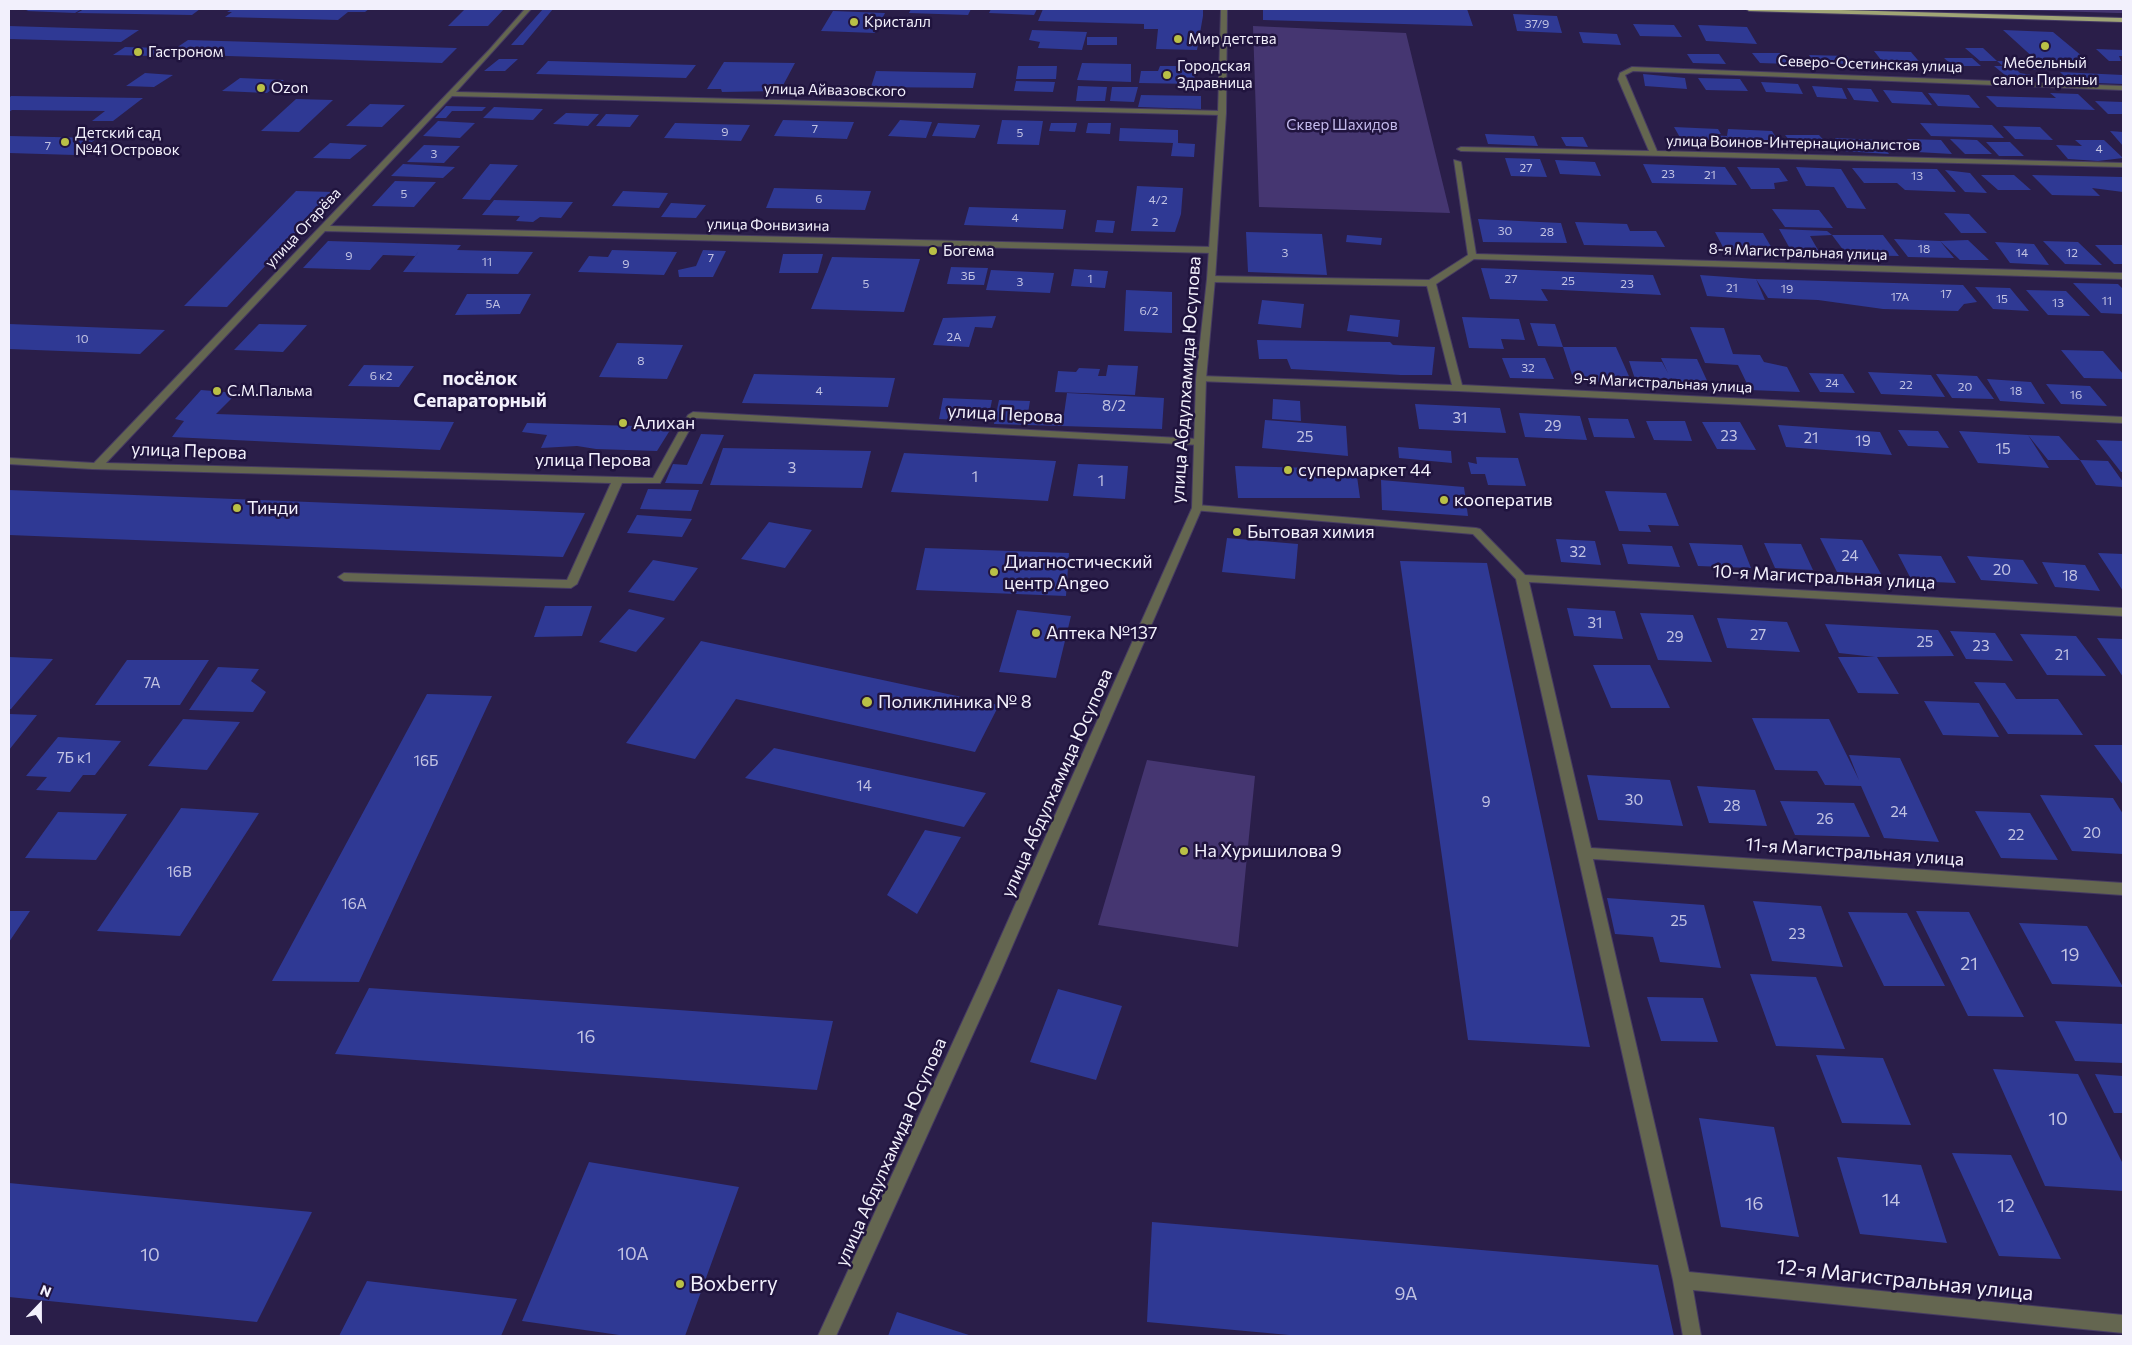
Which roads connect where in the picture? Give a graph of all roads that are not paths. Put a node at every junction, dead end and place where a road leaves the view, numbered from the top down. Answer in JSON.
{"nodes":[{"id":1,"x":528,"y":9,"type":"edge"},
{"id":2,"x":1224,"y":9,"type":"edge"},
{"id":3,"x":1749,"y":9,"type":"edge"},
{"id":4,"x":2123,"y":20,"type":"edge"},
{"id":5,"x":2123,"y":88,"type":"edge"},
{"id":6,"x":449,"y":94,"type":"junction"},
{"id":7,"x":1222,"y":113,"type":"junction"},
{"id":8,"x":1462,"y":149,"type":"dead end"},
{"id":9,"x":1654,"y":153,"type":"junction"},
{"id":10,"x":1457,"y":162,"type":"dead end"},
{"id":11,"x":2123,"y":165,"type":"edge"},
{"id":12,"x":323,"y":228,"type":"junction"},
{"id":13,"x":1212,"y":250,"type":"junction"},
{"id":14,"x":1472,"y":256,"type":"junction"},
{"id":15,"x":2123,"y":276,"type":"edge"},
{"id":16,"x":1212,"y":279,"type":"junction"},
{"id":17,"x":1431,"y":284,"type":"junction"},
{"id":18,"x":1200,"y":379,"type":"junction"},
{"id":19,"x":1458,"y":388,"type":"junction"},
{"id":20,"x":2123,"y":420,"type":"edge"},
{"id":21,"x":1199,"y":442,"type":"junction"},
{"id":22,"x":9,"y":460,"type":"edge"},
{"id":23,"x":97,"y":466,"type":"junction"},
{"id":24,"x":618,"y":480,"type":"junction"},
{"id":25,"x":1198,"y":508,"type":"junction"},
{"id":26,"x":344,"y":577,"type":"dead end"},
{"id":27,"x":1522,"y":578,"type":"junction"},
{"id":28,"x":2123,"y":612,"type":"edge"},
{"id":29,"x":1584,"y":853,"type":"junction"},
{"id":30,"x":2123,"y":889,"type":"edge"},
{"id":31,"x":1682,"y":1280,"type":"junction"},
{"id":32,"x":2123,"y":1324,"type":"edge"},
{"id":33,"x":827,"y":1336,"type":"edge"},
{"id":34,"x":1692,"y":1336,"type":"edge"}],
"edges":[{"from":1,"to":6,"type":"street","name":"улица Огарёва"},
{"from":2,"to":7,"type":"street","name":"улица Абдулхамида Юсупова"},
{"from":3,"to":4,"type":"main road"},
{"from":5,"to":9,"type":"street","name":"Северо-Осетинская улица"},
{"from":6,"to":7,"type":"street","name":"улица Айвазовского"},
{"from":6,"to":12,"type":"street","name":"улица Огарёва"},
{"from":7,"to":13,"type":"street","name":"улица Абдулхамида Юсупова"},
{"from":8,"to":9,"type":"street","name":"улица Воинов-Интернационалистов"},
{"from":9,"to":11,"type":"street","name":"улица Воинов-Интернационалистов"},
{"from":10,"to":14,"type":"street"},
{"from":12,"to":13,"type":"street","name":"улица Фонвизина"},
{"from":12,"to":23,"type":"street","name":"улица Огарёва"},
{"from":13,"to":16,"type":"street","name":"улица Абдулхамида Юсупова"},
{"from":14,"to":15,"type":"street","name":"8-я Магистральная улица"},
{"from":14,"to":17,"type":"street"},
{"from":16,"to":17,"type":"street"},
{"from":16,"to":18,"type":"street","name":"улица Абдулхамида Юсупова"},
{"from":17,"to":19,"type":"street"},
{"from":18,"to":19,"type":"street","name":"9-я Магистральная улица"},
{"from":18,"to":21,"type":"street","name":"улица Абдулхамида Юсупова"},
{"from":19,"to":20,"type":"street","name":"9-я Магистральная улица"},
{"from":21,"to":24,"type":"street","name":"улица Перова"},
{"from":21,"to":25,"type":"street","name":"улица Абдулхамида Юсупова"},
{"from":22,"to":23,"type":"street","name":"улица Перова"},
{"from":23,"to":24,"type":"street","name":"улица Перова"},
{"from":24,"to":26,"type":"street"},
{"from":25,"to":27,"type":"street"},
{"from":25,"to":33,"type":"street","name":"улица Абдулхамида Юсупова"},
{"from":27,"to":28,"type":"street","name":"10-я Магистральная улица"},
{"from":27,"to":29,"type":"street"},
{"from":29,"to":30,"type":"street","name":"11-я Магистральная улица"},
{"from":29,"to":31,"type":"street"},
{"from":31,"to":32,"type":"street","name":"12-я Магистральная улица"},
{"from":31,"to":34,"type":"street"}]}
